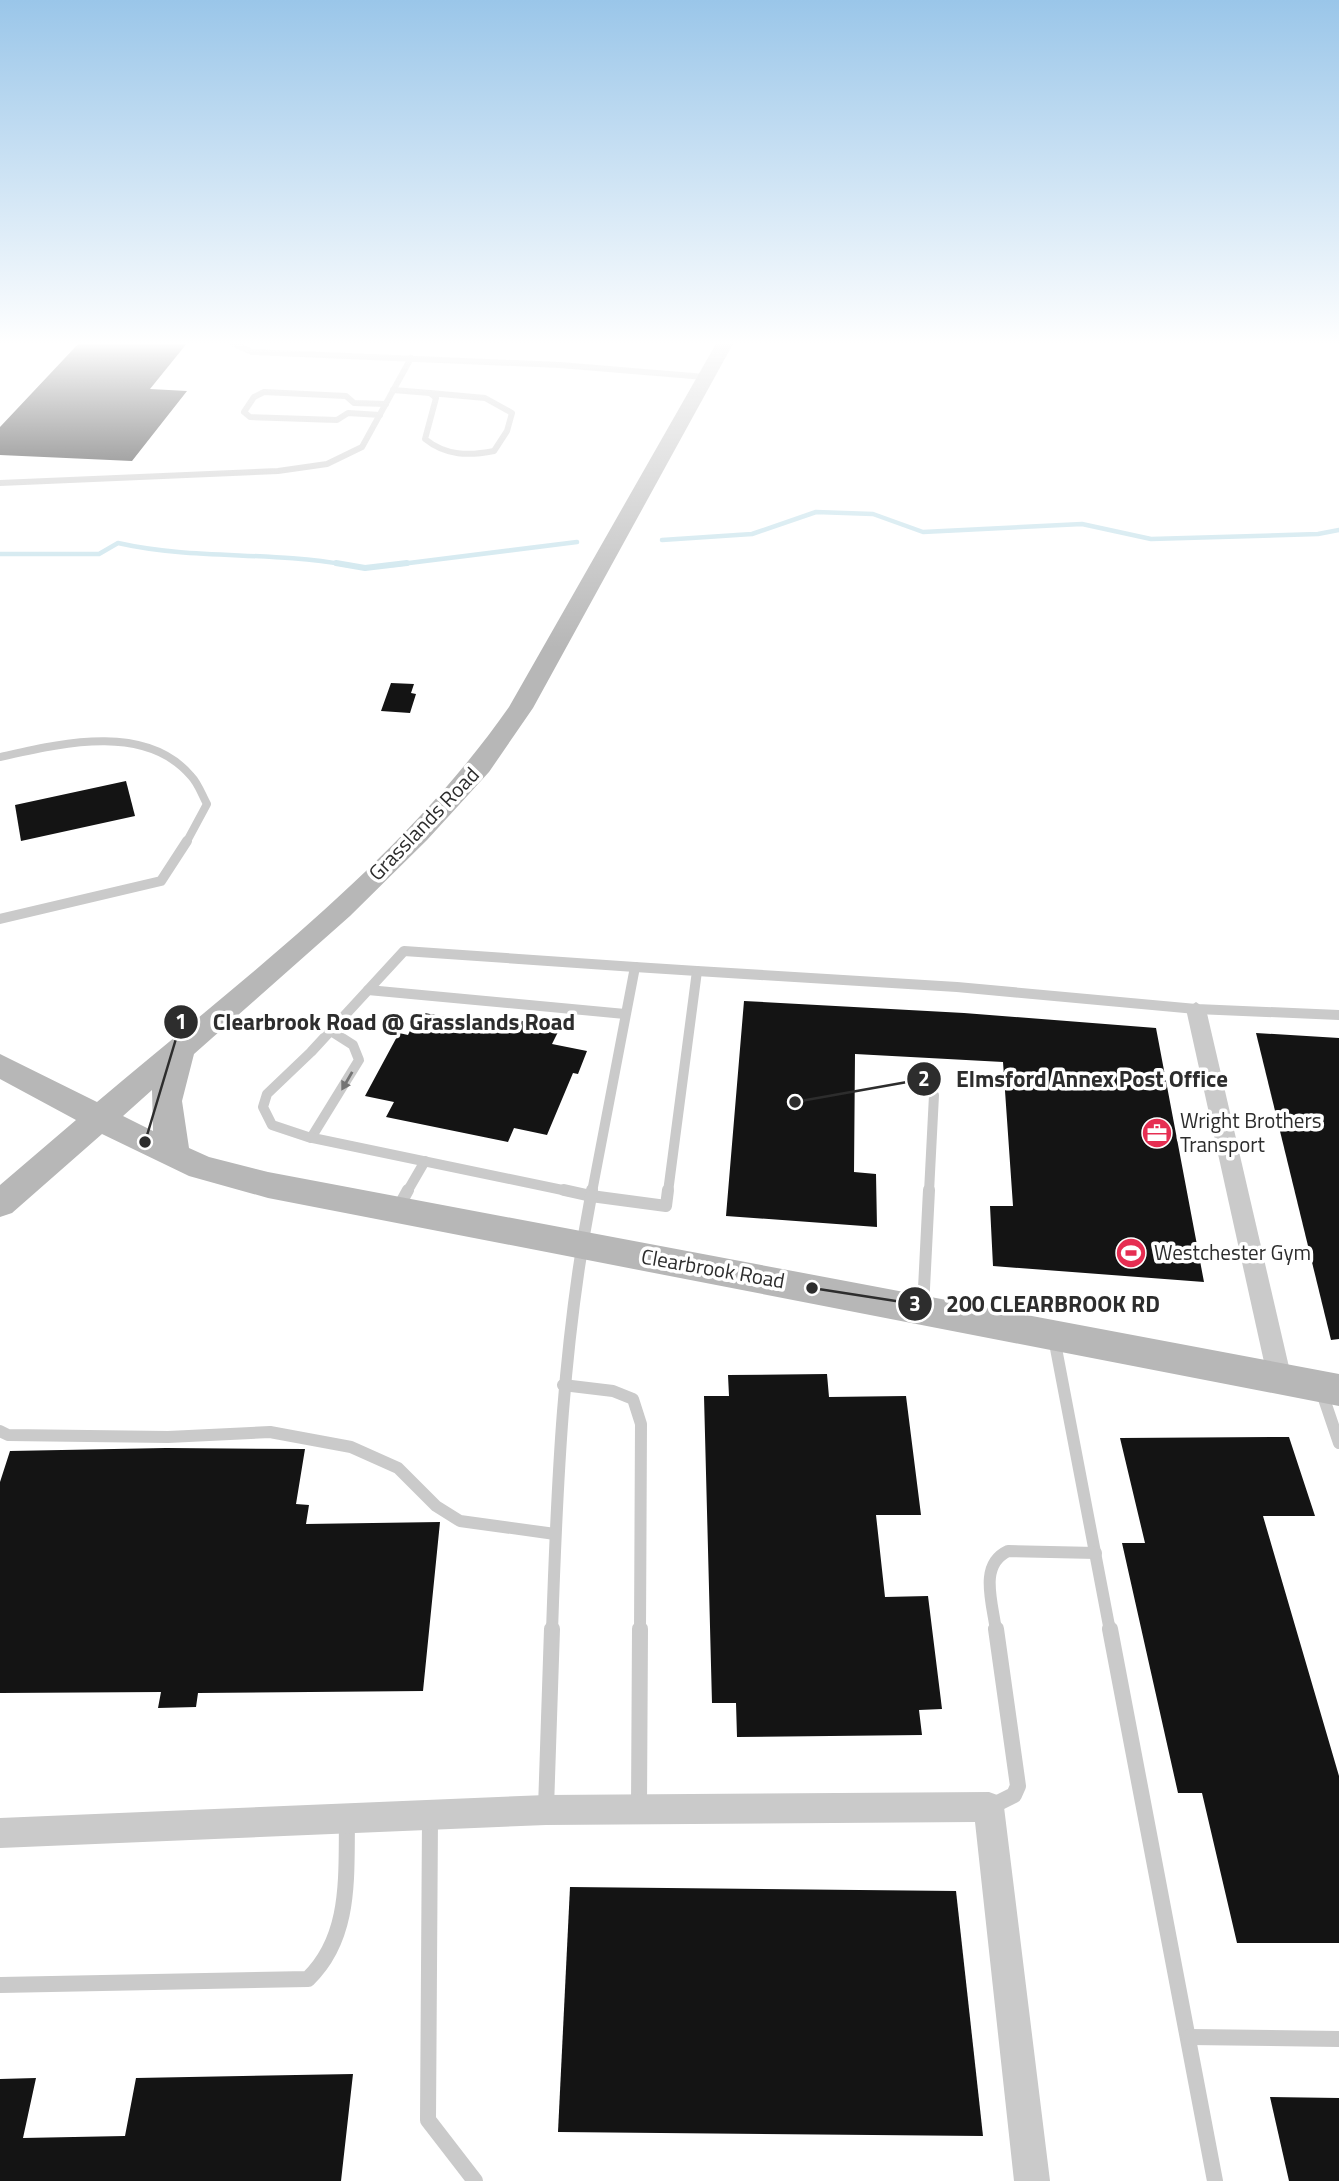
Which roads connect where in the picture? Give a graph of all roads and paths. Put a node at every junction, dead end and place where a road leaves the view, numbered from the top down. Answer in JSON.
{"nodes":[{"id":1,"x":364,"y":444,"type":"edge"},
{"id":2,"x":430,"y":444,"type":"edge"},
{"id":3,"x":499,"y":444,"type":"edge"},
{"id":4,"x":668,"y":444,"type":"edge"},
{"id":5,"x":0,"y":483,"type":"edge"},
{"id":6,"x":0,"y":757,"type":"edge"},
{"id":7,"x":0,"y":919,"type":"edge"},
{"id":8,"x":635,"y":967,"type":"junction"},
{"id":9,"x":697,"y":971,"type":"junction"},
{"id":10,"x":368,"y":990,"type":"junction"},
{"id":11,"x":1196,"y":1009,"type":"junction"},
{"id":12,"x":625,"y":1014,"type":"junction"},
{"id":13,"x":1339,"y":1015,"type":"edge"},
{"id":14,"x":331,"y":1031,"type":"junction"},
{"id":15,"x":180,"y":1048,"type":"junction"},
{"id":16,"x":0,"y":1065,"type":"edge"},
{"id":17,"x":934,"y":1095,"type":"dead end"},
{"id":18,"x":96,"y":1118,"type":"junction"},
{"id":19,"x":311,"y":1138,"type":"junction"},
{"id":20,"x":175,"y":1155,"type":"junction"},
{"id":21,"x":425,"y":1161,"type":"junction"},
{"id":22,"x":592,"y":1196,"type":"junction"},
{"id":23,"x":0,"y":1204,"type":"edge"},
{"id":24,"x":397,"y":1210,"type":"junction"},
{"id":25,"x":583,"y":1245,"type":"junction"},
{"id":26,"x":923,"y":1311,"type":"junction"},
{"id":27,"x":1054,"y":1336,"type":"junction"},
{"id":28,"x":1280,"y":1380,"type":"junction"},
{"id":29,"x":563,"y":1385,"type":"junction"},
{"id":30,"x":1330,"y":1388,"type":"edge"},
{"id":31,"x":0,"y":1432,"type":"edge"},
{"id":32,"x":1339,"y":1443,"type":"edge"},
{"id":33,"x":555,"y":1534,"type":"junction"},
{"id":34,"x":1096,"y":1553,"type":"junction"},
{"id":35,"x":989,"y":1807,"type":"junction"},
{"id":36,"x":546,"y":1810,"type":"junction"},
{"id":37,"x":639,"y":1810,"type":"junction"},
{"id":38,"x":430,"y":1815,"type":"junction"},
{"id":39,"x":347,"y":1819,"type":"junction"},
{"id":40,"x":0,"y":1833,"type":"edge"},
{"id":41,"x":0,"y":1985,"type":"edge"},
{"id":42,"x":1189,"y":2037,"type":"junction"},
{"id":43,"x":1339,"y":2039,"type":"edge"},
{"id":44,"x":475,"y":2181,"type":"edge"},
{"id":45,"x":1032,"y":2181,"type":"edge"},
{"id":46,"x":1215,"y":2181,"type":"edge"}],
"edges":[{"from":1,"to":5,"type":"lane"},
{"from":2,"to":3,"type":"lane"},
{"from":4,"to":15,"type":"main road","name":"Grasslands Road"},
{"from":6,"to":7,"type":"lane"},
{"from":8,"to":9,"type":"lane"},
{"from":8,"to":10,"type":"lane"},
{"from":8,"to":12,"type":"lane"},
{"from":9,"to":11,"type":"lane"},
{"from":9,"to":22,"type":"lane"},
{"from":10,"to":12,"type":"lane"},
{"from":10,"to":14,"type":"lane"},
{"from":11,"to":13,"type":"lane"},
{"from":11,"to":28,"type":"street"},
{"from":12,"to":22,"type":"lane"},
{"from":14,"to":19,"type":"lane","one_way":true},
{"from":14,"to":19,"type":"lane"},
{"from":15,"to":18,"type":"main road","name":"Grasslands Road"},
{"from":15,"to":20,"type":"main road"},
{"from":16,"to":18,"type":"main road","name":"Clearbrook Road"},
{"from":17,"to":26,"type":"lane"},
{"from":18,"to":20,"type":"main road","name":"Clearbrook Road"},
{"from":18,"to":23,"type":"main road","name":"Grasslands Road"},
{"from":19,"to":21,"type":"lane"},
{"from":20,"to":24,"type":"main road","name":"Clearbrook Road"},
{"from":21,"to":22,"type":"lane"},
{"from":21,"to":24,"type":"lane"},
{"from":22,"to":25,"type":"lane"},
{"from":24,"to":25,"type":"main road","name":"Clearbrook Road"},
{"from":25,"to":26,"type":"main road","name":"Clearbrook Road"},
{"from":25,"to":29,"type":"lane"},
{"from":26,"to":27,"type":"main road","name":"Clearbrook Road"},
{"from":27,"to":28,"type":"main road","name":"Clearbrook Road"},
{"from":27,"to":34,"type":"lane"},
{"from":28,"to":30,"type":"main road","name":"Clearbrook Road"},
{"from":29,"to":33,"type":"lane"},
{"from":29,"to":37,"type":"lane"},
{"from":30,"to":32,"type":"lane"},
{"from":31,"to":33,"type":"lane"},
{"from":33,"to":36,"type":"lane"},
{"from":34,"to":35,"type":"lane"},
{"from":34,"to":42,"type":"lane"},
{"from":35,"to":37,"type":"street"},
{"from":35,"to":45,"type":"street"},
{"from":36,"to":37,"type":"street"},
{"from":36,"to":38,"type":"street"},
{"from":38,"to":39,"type":"street"},
{"from":38,"to":44,"type":"lane"},
{"from":39,"to":40,"type":"street"},
{"from":39,"to":41,"type":"lane"},
{"from":42,"to":43,"type":"lane"},
{"from":42,"to":46,"type":"lane"}]}
